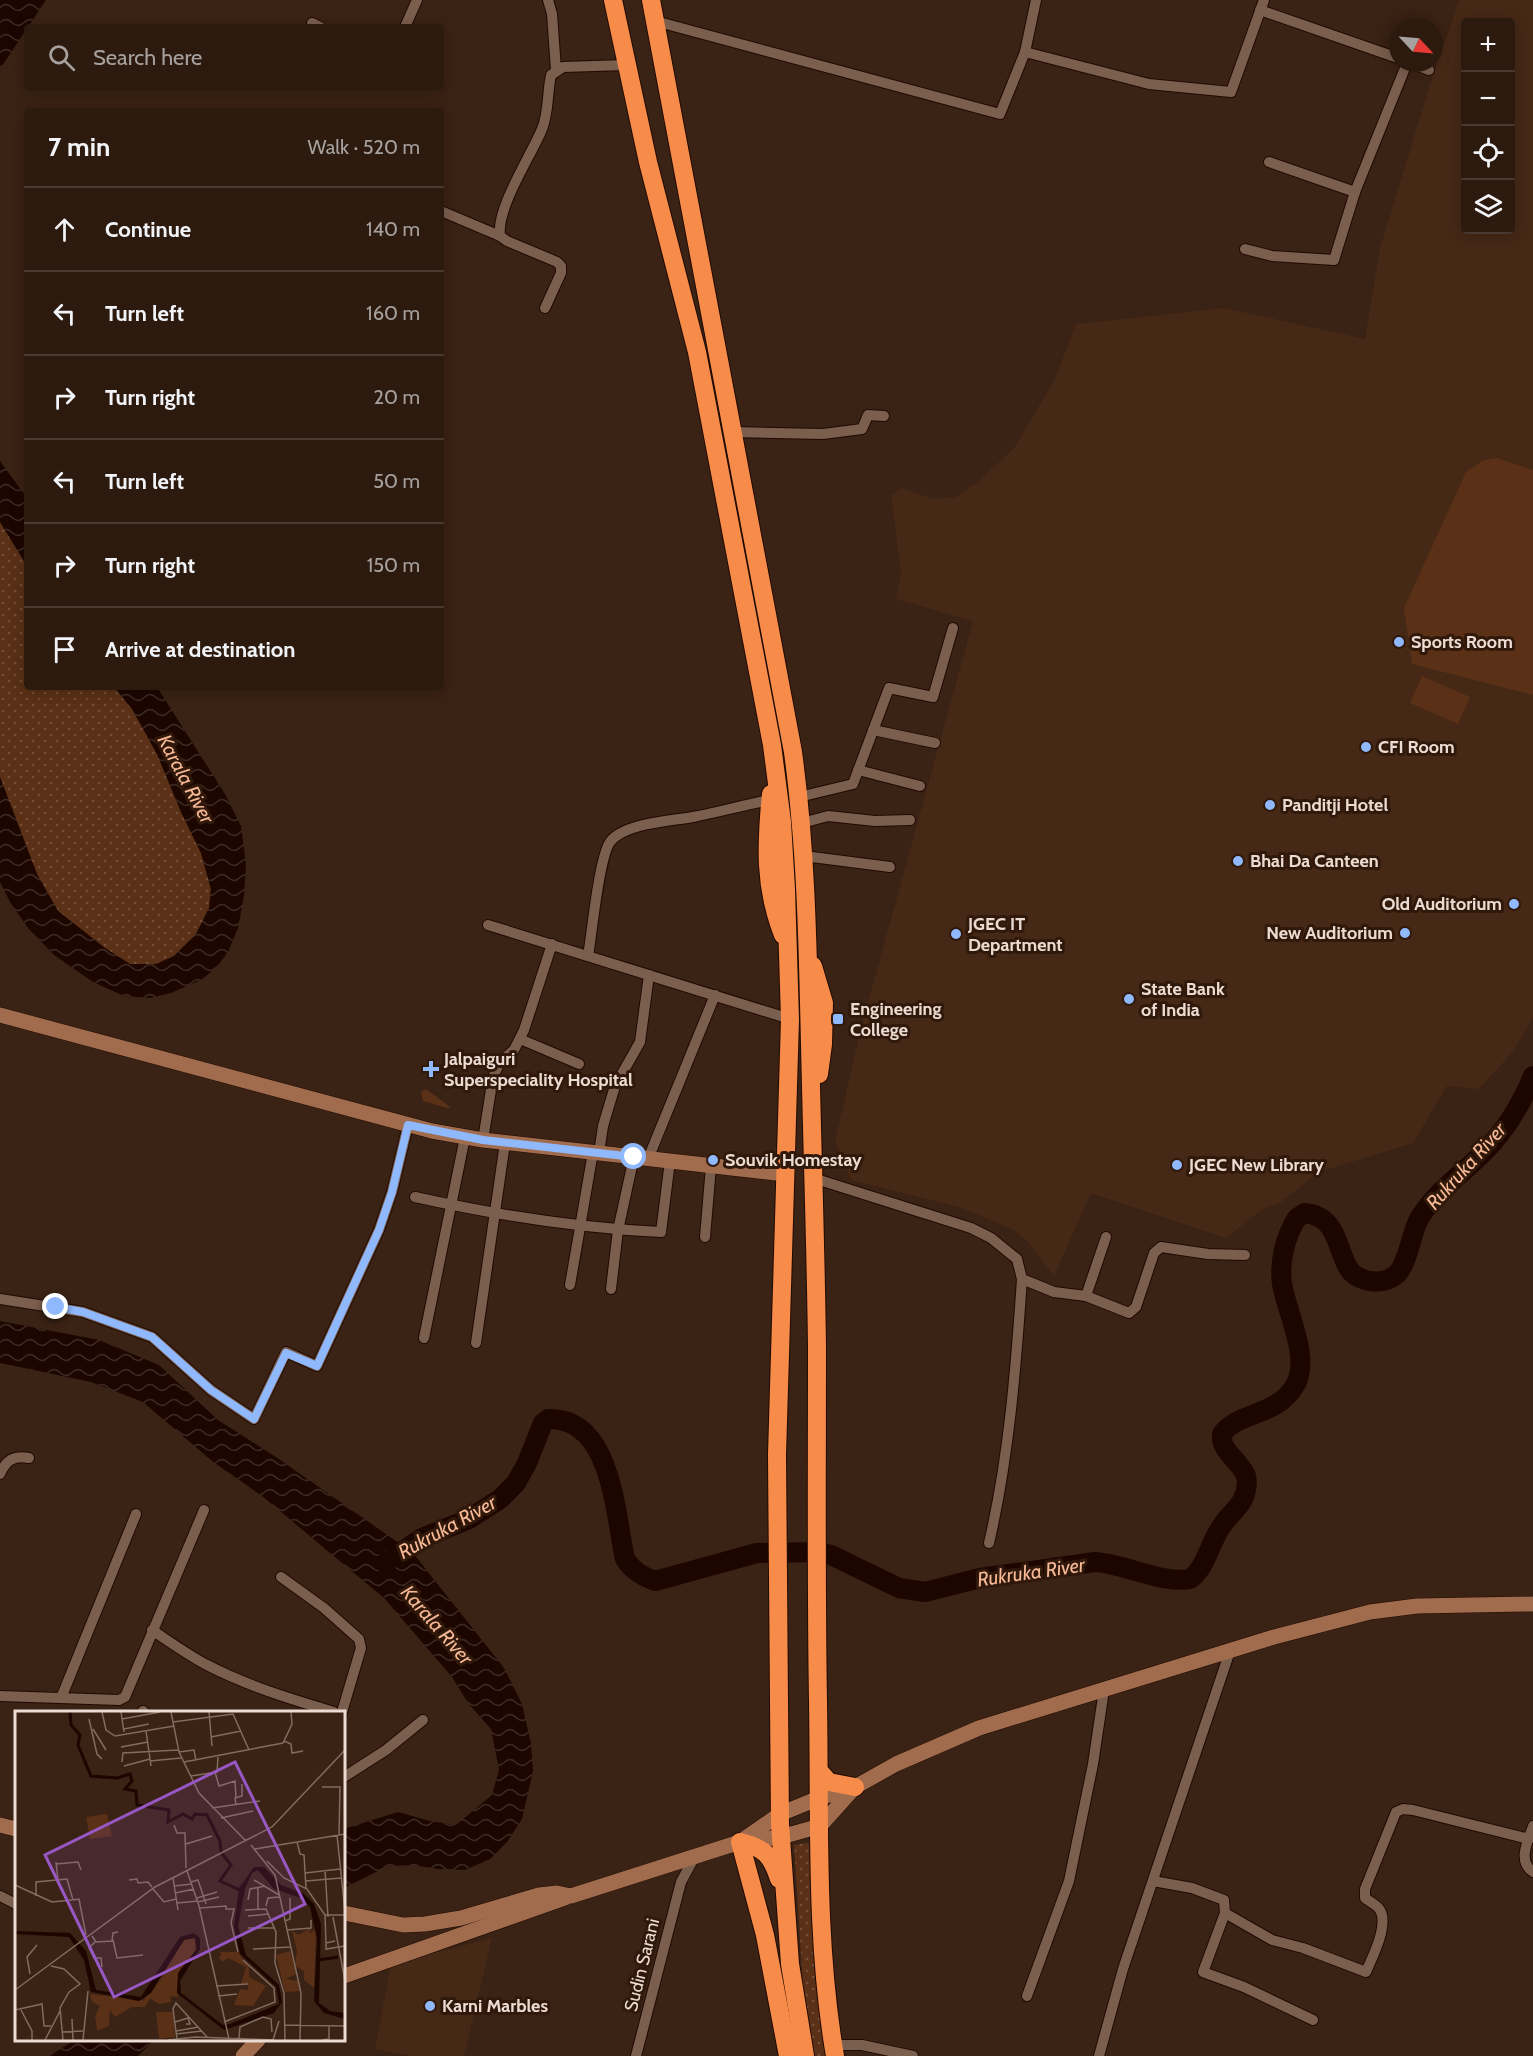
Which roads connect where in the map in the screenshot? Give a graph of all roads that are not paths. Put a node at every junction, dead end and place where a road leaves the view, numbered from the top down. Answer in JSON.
{"nodes":[{"id":1,"x":417,"y":0,"type":"edge"},
{"id":2,"x":548,"y":0,"type":"edge"},
{"id":3,"x":613,"y":0,"type":"edge"},
{"id":4,"x":651,"y":0,"type":"edge"},
{"id":5,"x":1036,"y":0,"type":"edge"},
{"id":6,"x":1262,"y":5,"type":"edge"},
{"id":7,"x":655,"y":21,"type":"junction"},
{"id":8,"x":406,"y":24,"type":"edge"},
{"id":9,"x":1025,"y":52,"type":"junction"},
{"id":10,"x":1389,"y":54,"type":"edge"},
{"id":11,"x":626,"y":64,"type":"junction"},
{"id":12,"x":556,"y":70,"type":"junction"},
{"id":13,"x":1405,"y":72,"type":"edge"},
{"id":14,"x":1269,"y":162,"type":"dead end"},
{"id":15,"x":1355,"y":192,"type":"junction"},
{"id":16,"x":444,"y":212,"type":"edge"},
{"id":17,"x":500,"y":236,"type":"junction"},
{"id":18,"x":1245,"y":249,"type":"dead end"},
{"id":19,"x":545,"y":308,"type":"dead end"},
{"id":20,"x":884,"y":416,"type":"dead end"},
{"id":21,"x":733,"y":432,"type":"junction"},
{"id":22,"x":953,"y":628,"type":"dead end"},
{"id":23,"x":873,"y":730,"type":"junction"},
{"id":24,"x":935,"y":743,"type":"dead end"},
{"id":25,"x":773,"y":760,"type":"junction"},
{"id":26,"x":858,"y":770,"type":"junction"},
{"id":27,"x":920,"y":786,"type":"dead end"},
{"id":28,"x":799,"y":797,"type":"junction"},
{"id":29,"x":770,"y":800,"type":"junction"},
{"id":30,"x":910,"y":820,"type":"dead end"},
{"id":31,"x":801,"y":823,"type":"junction"},
{"id":32,"x":804,"y":856,"type":"junction"},
{"id":33,"x":890,"y":867,"type":"dead end"},
{"id":34,"x":488,"y":925,"type":"dead end"},
{"id":35,"x":552,"y":944,"type":"junction"},
{"id":36,"x":788,"y":947,"type":"junction"},
{"id":37,"x":588,"y":956,"type":"junction"},
{"id":38,"x":649,"y":975,"type":"junction"},
{"id":39,"x":715,"y":995,"type":"junction"},
{"id":40,"x":0,"y":1016,"type":"edge"},
{"id":41,"x":790,"y":1019,"type":"junction"},
{"id":42,"x":520,"y":1039,"type":"junction"},
{"id":43,"x":579,"y":1064,"type":"dead end"},
{"id":44,"x":408,"y":1125,"type":"junction"},
{"id":45,"x":465,"y":1137,"type":"junction"},
{"id":46,"x":483,"y":1140,"type":"junction"},
{"id":47,"x":506,"y":1143,"type":"junction"},
{"id":48,"x":596,"y":1153,"type":"junction"},
{"id":49,"x":641,"y":1158,"type":"junction"},
{"id":50,"x":670,"y":1161,"type":"junction"},
{"id":51,"x":711,"y":1166,"type":"junction"},
{"id":52,"x":785,"y":1174,"type":"junction"},
{"id":53,"x":813,"y":1178,"type":"junction"},
{"id":54,"x":415,"y":1197,"type":"dead end"},
{"id":55,"x":452,"y":1205,"type":"junction"},
{"id":56,"x":495,"y":1214,"type":"junction"},
{"id":57,"x":579,"y":1226,"type":"junction"},
{"id":58,"x":618,"y":1230,"type":"junction"},
{"id":59,"x":705,"y":1237,"type":"dead end"},
{"id":60,"x":1106,"y":1237,"type":"dead end"},
{"id":61,"x":1245,"y":1255,"type":"dead end"},
{"id":62,"x":1022,"y":1279,"type":"junction"},
{"id":63,"x":570,"y":1285,"type":"dead end"},
{"id":64,"x":611,"y":1289,"type":"dead end"},
{"id":65,"x":1086,"y":1296,"type":"junction"},
{"id":66,"x":0,"y":1299,"type":"edge"},
{"id":67,"x":424,"y":1338,"type":"dead end"},
{"id":68,"x":476,"y":1343,"type":"dead end"},
{"id":69,"x":29,"y":1458,"type":"dead end"},
{"id":70,"x":0,"y":1474,"type":"edge"},
{"id":71,"x":204,"y":1510,"type":"dead end"},
{"id":72,"x":136,"y":1514,"type":"dead end"},
{"id":73,"x":988,"y":1542,"type":"dead end"},
{"id":74,"x":281,"y":1577,"type":"dead end"},
{"id":75,"x":1533,"y":1604,"type":"edge"},
{"id":76,"x":152,"y":1630,"type":"junction"},
{"id":77,"x":1230,"y":1651,"type":"junction"},
{"id":78,"x":1104,"y":1690,"type":"junction"},
{"id":79,"x":0,"y":1696,"type":"edge"},
{"id":80,"x":61,"y":1698,"type":"junction"},
{"id":81,"x":327,"y":1711,"type":"edge"},
{"id":82,"x":343,"y":1711,"type":"edge"},
{"id":83,"x":423,"y":1720,"type":"dead end"},
{"id":84,"x":819,"y":1771,"type":"junction"},
{"id":85,"x":345,"y":1776,"type":"edge"},
{"id":86,"x":855,"y":1788,"type":"junction"},
{"id":87,"x":819,"y":1798,"type":"junction"},
{"id":88,"x":780,"y":1814,"type":"junction"},
{"id":89,"x":0,"y":1825,"type":"edge"},
{"id":90,"x":820,"y":1826,"type":"junction"},
{"id":91,"x":1533,"y":1826,"type":"edge"},
{"id":92,"x":15,"y":1829,"type":"edge"},
{"id":93,"x":781,"y":1837,"type":"junction"},
{"id":94,"x":1529,"y":1839,"type":"junction"},
{"id":95,"x":740,"y":1842,"type":"junction"},
{"id":96,"x":694,"y":1858,"type":"junction"},
{"id":97,"x":665,"y":1867,"type":"junction"},
{"id":98,"x":1533,"y":1872,"type":"edge"},
{"id":99,"x":1153,"y":1881,"type":"junction"},
{"id":100,"x":681,"y":1882,"type":"junction"},
{"id":101,"x":784,"y":1895,"type":"junction"},
{"id":102,"x":0,"y":1896,"type":"edge"},
{"id":103,"x":571,"y":1896,"type":"junction"},
{"id":104,"x":15,"y":1904,"type":"edge"},
{"id":105,"x":345,"y":1913,"type":"edge"},
{"id":106,"x":1225,"y":1913,"type":"junction"},
{"id":107,"x":345,"y":1976,"type":"edge"},
{"id":108,"x":1027,"y":1996,"type":"dead end"},
{"id":109,"x":1313,"y":2020,"type":"dead end"},
{"id":110,"x":257,"y":2041,"type":"edge"},
{"id":111,"x":834,"y":2050,"type":"edge"},
{"id":112,"x":243,"y":2056,"type":"edge"},
{"id":113,"x":636,"y":2056,"type":"edge"},
{"id":114,"x":788,"y":2056,"type":"edge"},
{"id":115,"x":805,"y":2056,"type":"edge"},
{"id":116,"x":913,"y":2056,"type":"edge"},
{"id":117,"x":1099,"y":2056,"type":"edge"}],
"edges":[{"from":1,"to":8,"type":"street"},
{"from":2,"to":12,"type":"street"},
{"from":3,"to":11,"type":"highway"},
{"from":4,"to":7,"type":"highway"},
{"from":5,"to":9,"type":"street"},
{"from":6,"to":9,"type":"street"},
{"from":6,"to":10,"type":"street"},
{"from":7,"to":9,"type":"street"},
{"from":7,"to":21,"type":"highway"},
{"from":11,"to":12,"type":"street"},
{"from":11,"to":25,"type":"highway"},
{"from":12,"to":17,"type":"street"},
{"from":13,"to":15,"type":"street"},
{"from":14,"to":15,"type":"street"},
{"from":15,"to":18,"type":"street"},
{"from":16,"to":17,"type":"street"},
{"from":17,"to":19,"type":"street"},
{"from":20,"to":21,"type":"street"},
{"from":21,"to":28,"type":"highway"},
{"from":22,"to":23,"type":"street"},
{"from":23,"to":24,"type":"street"},
{"from":23,"to":26,"type":"street"},
{"from":25,"to":29,"type":"highway"},
{"from":25,"to":36,"type":"highway"},
{"from":26,"to":27,"type":"street"},
{"from":26,"to":28,"type":"street"},
{"from":28,"to":31,"type":"highway"},
{"from":29,"to":36,"type":"highway"},
{"from":29,"to":37,"type":"street"},
{"from":30,"to":31,"type":"street"},
{"from":31,"to":32,"type":"highway"},
{"from":32,"to":33,"type":"street"},
{"from":32,"to":53,"type":"highway"},
{"from":34,"to":35,"type":"street"},
{"from":35,"to":37,"type":"street"},
{"from":35,"to":42,"type":"street"},
{"from":36,"to":41,"type":"highway"},
{"from":37,"to":38,"type":"street"},
{"from":38,"to":39,"type":"street"},
{"from":38,"to":48,"type":"street"},
{"from":39,"to":41,"type":"street"},
{"from":39,"to":49,"type":"street"},
{"from":40,"to":44,"type":"main road"},
{"from":41,"to":52,"type":"highway"},
{"from":42,"to":43,"type":"street"},
{"from":42,"to":46,"type":"street"},
{"from":44,"to":45,"type":"main road"},
{"from":44,"to":66,"type":"street"},
{"from":45,"to":46,"type":"main road"},
{"from":45,"to":55,"type":"street"},
{"from":46,"to":47,"type":"main road"},
{"from":47,"to":48,"type":"main road"},
{"from":47,"to":56,"type":"street"},
{"from":48,"to":49,"type":"main road"},
{"from":48,"to":57,"type":"street"},
{"from":49,"to":50,"type":"main road"},
{"from":49,"to":58,"type":"street"},
{"from":50,"to":51,"type":"main road"},
{"from":50,"to":58,"type":"street"},
{"from":51,"to":52,"type":"main road"},
{"from":51,"to":59,"type":"street"},
{"from":52,"to":53,"type":"highway"},
{"from":52,"to":88,"type":"highway"},
{"from":53,"to":62,"type":"street"},
{"from":53,"to":84,"type":"highway"},
{"from":54,"to":55,"type":"street"},
{"from":55,"to":56,"type":"street"},
{"from":55,"to":67,"type":"street"},
{"from":56,"to":57,"type":"street"},
{"from":56,"to":68,"type":"street"},
{"from":57,"to":58,"type":"street"},
{"from":57,"to":63,"type":"street"},
{"from":58,"to":64,"type":"street"},
{"from":60,"to":65,"type":"street"},
{"from":61,"to":65,"type":"street"},
{"from":62,"to":65,"type":"street"},
{"from":62,"to":73,"type":"street"},
{"from":69,"to":70,"type":"street"},
{"from":71,"to":76,"type":"street"},
{"from":72,"to":80,"type":"street"},
{"from":74,"to":82,"type":"street"},
{"from":75,"to":77,"type":"main road"},
{"from":76,"to":80,"type":"street"},
{"from":76,"to":81,"type":"street"},
{"from":77,"to":78,"type":"main road"},
{"from":77,"to":99,"type":"street"},
{"from":78,"to":86,"type":"main road"},
{"from":78,"to":108,"type":"street"},
{"from":79,"to":80,"type":"street"},
{"from":83,"to":85,"type":"street"},
{"from":84,"to":86,"type":"highway"},
{"from":84,"to":87,"type":"highway"},
{"from":86,"to":87,"type":"main road"},
{"from":86,"to":90,"type":"main road"},
{"from":87,"to":88,"type":"main road"},
{"from":87,"to":90,"type":"highway"},
{"from":88,"to":93,"type":"highway"},
{"from":88,"to":95,"type":"main road"},
{"from":89,"to":92,"type":"main road"},
{"from":90,"to":93,"type":"main road"},
{"from":90,"to":111,"type":"highway"},
{"from":91,"to":94,"type":"street"},
{"from":93,"to":95,"type":"main road"},
{"from":93,"to":101,"type":"highway"},
{"from":94,"to":98,"type":"street"},
{"from":94,"to":106,"type":"street"},
{"from":95,"to":96,"type":"main road"},
{"from":95,"to":101,"type":"highway"},
{"from":95,"to":114,"type":"highway"},
{"from":96,"to":97,"type":"main road"},
{"from":96,"to":100,"type":"street","name":"Sudin Sarani"},
{"from":97,"to":100,"type":"street"},
{"from":97,"to":103,"type":"main road"},
{"from":99,"to":106,"type":"street"},
{"from":99,"to":117,"type":"street"},
{"from":100,"to":113,"type":"street","name":"Sudin Sarani"},
{"from":101,"to":115,"type":"highway"},
{"from":102,"to":104,"type":"street"},
{"from":103,"to":105,"type":"main road"},
{"from":103,"to":107,"type":"main road"},
{"from":106,"to":109,"type":"street"},
{"from":110,"to":112,"type":"main road"},
{"from":111,"to":116,"type":"street"}]}
